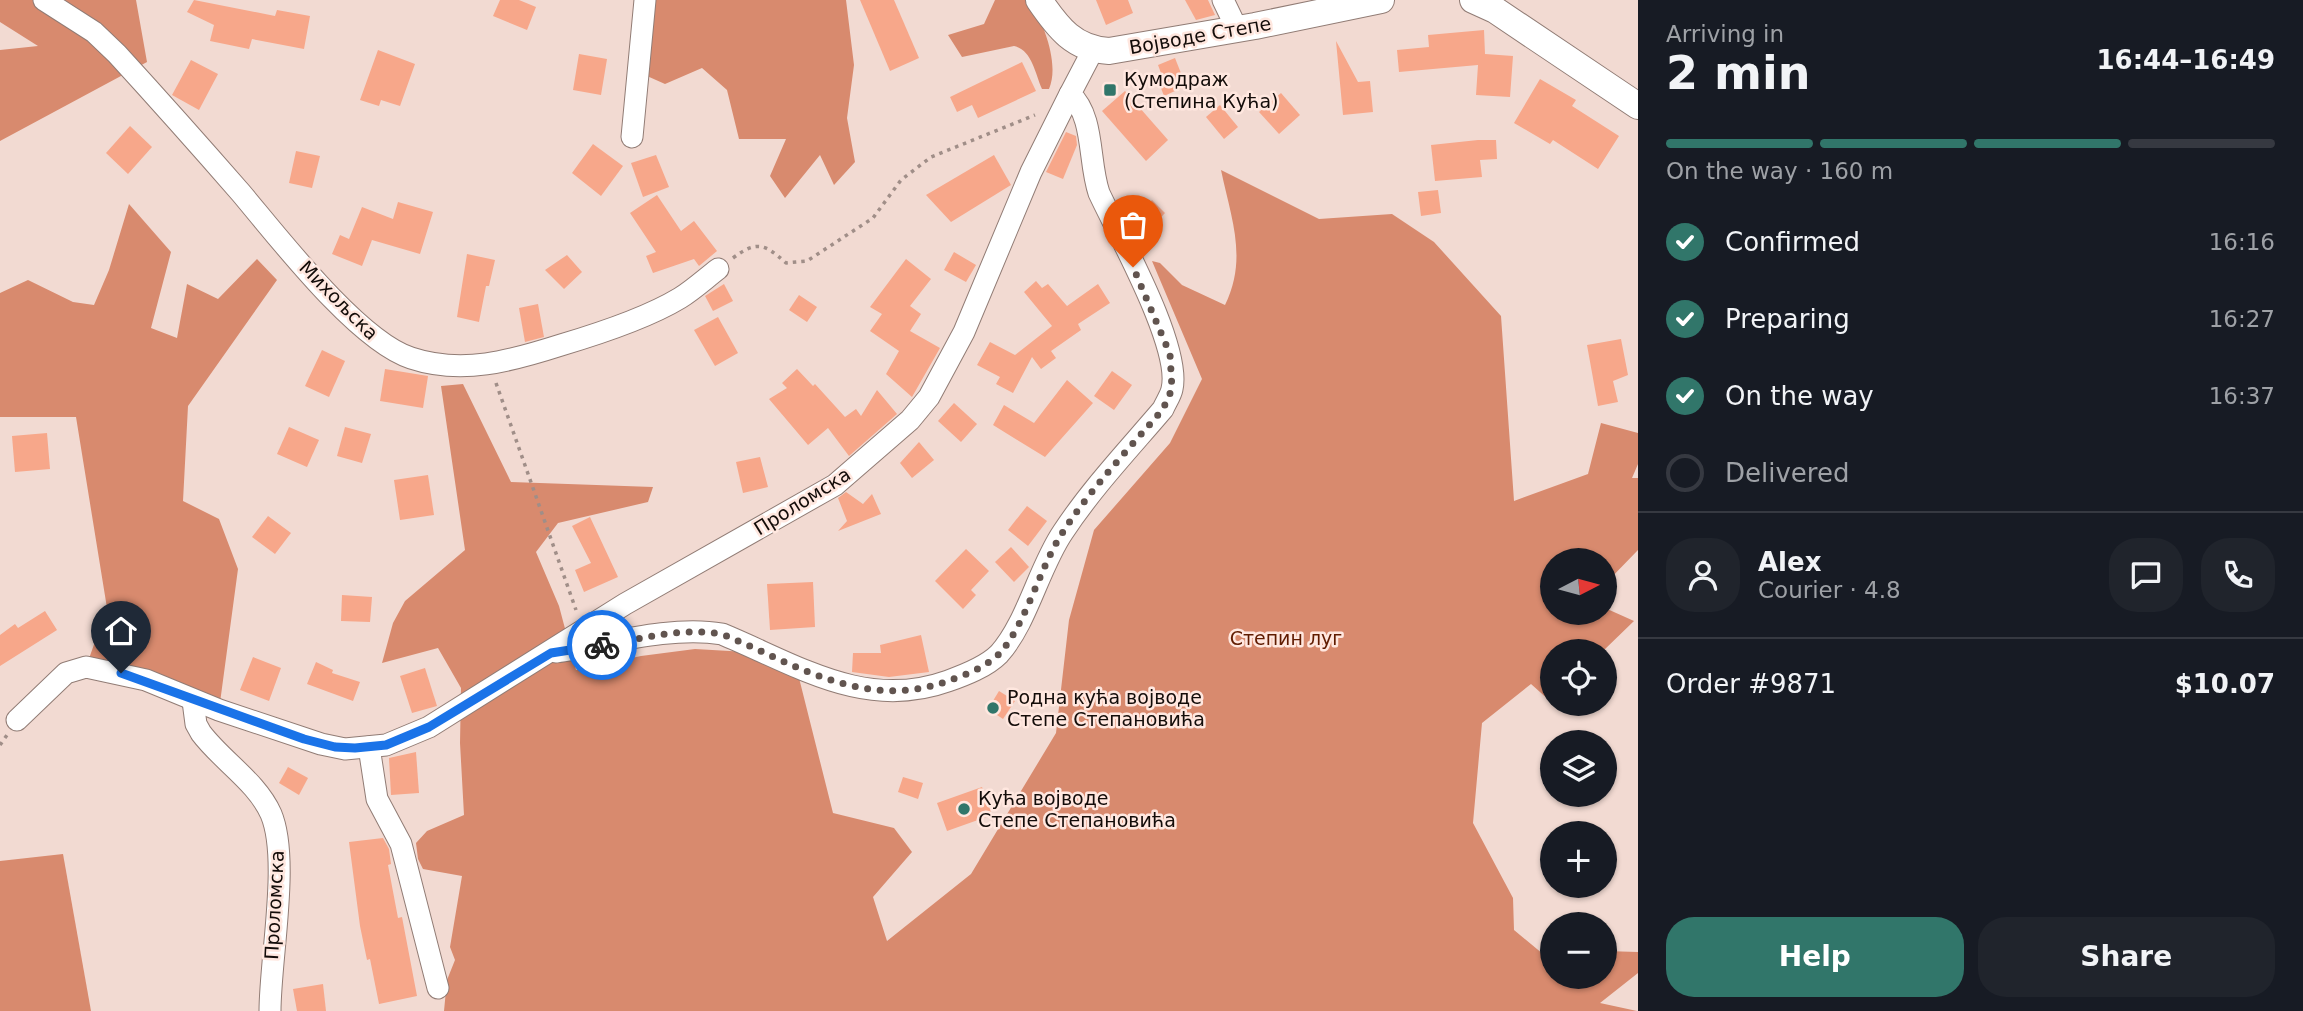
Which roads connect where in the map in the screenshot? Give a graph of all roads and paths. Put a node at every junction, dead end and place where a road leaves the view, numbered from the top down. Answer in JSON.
{"nodes":[{"id":1,"x":44,"y":0,"type":"edge"},
{"id":2,"x":645,"y":0,"type":"edge"},
{"id":3,"x":1040,"y":0,"type":"edge"},
{"id":4,"x":1223,"y":0,"type":"edge"},
{"id":5,"x":1381,"y":0,"type":"edge"},
{"id":6,"x":1480,"y":1,"type":"edge"},
{"id":7,"x":1237,"y":29,"type":"junction"},
{"id":8,"x":1093,"y":50,"type":"junction"},
{"id":9,"x":1070,"y":94,"type":"junction"},
{"id":10,"x":1638,"y":106,"type":"edge"},
{"id":11,"x":1054,"y":125,"type":"junction"},
{"id":12,"x":632,"y":137,"type":"dead end"},
{"id":13,"x":718,"y":269,"type":"joint"},
{"id":14,"x":490,"y":364,"type":"junction"},
{"id":15,"x":584,"y":630,"type":"junction"},
{"id":16,"x":551,"y":653,"type":"junction"},
{"id":17,"x":193,"y":701,"type":"junction"},
{"id":18,"x":17,"y":720,"type":"dead end"},
{"id":19,"x":369,"y":747,"type":"junction"},
{"id":20,"x":438,"y":988,"type":"dead end"},
{"id":21,"x":270,"y":1011,"type":"edge"}],
"edges":[{"from":1,"to":14,"type":"street","name":"Михољска"},
{"from":2,"to":12,"type":"street"},
{"from":3,"to":8,"type":"street"},
{"from":4,"to":7,"type":"street"},
{"from":5,"to":7,"type":"street","name":"Војводе Степе"},
{"from":6,"to":10,"type":"street"},
{"from":7,"to":8,"type":"street","name":"Војводе Степе"},
{"from":8,"to":9,"type":"street","name":"Проломска"},
{"from":9,"to":11,"type":"street","name":"Проломска"},
{"from":9,"to":16,"type":"street"},
{"from":11,"to":13,"type":"path"},
{"from":11,"to":15,"type":"street","name":"Проломска"},
{"from":13,"to":14,"type":"street","name":"Михољска"},
{"from":14,"to":15,"type":"path"},
{"from":15,"to":16,"type":"street","name":"Проломска"},
{"from":16,"to":19,"type":"street","name":"Проломска"},
{"from":17,"to":18,"type":"street","name":"Проломска"},
{"from":17,"to":19,"type":"street","name":"Проломска"},
{"from":17,"to":21,"type":"street","name":"Проломска"},
{"from":19,"to":20,"type":"street"}]}
